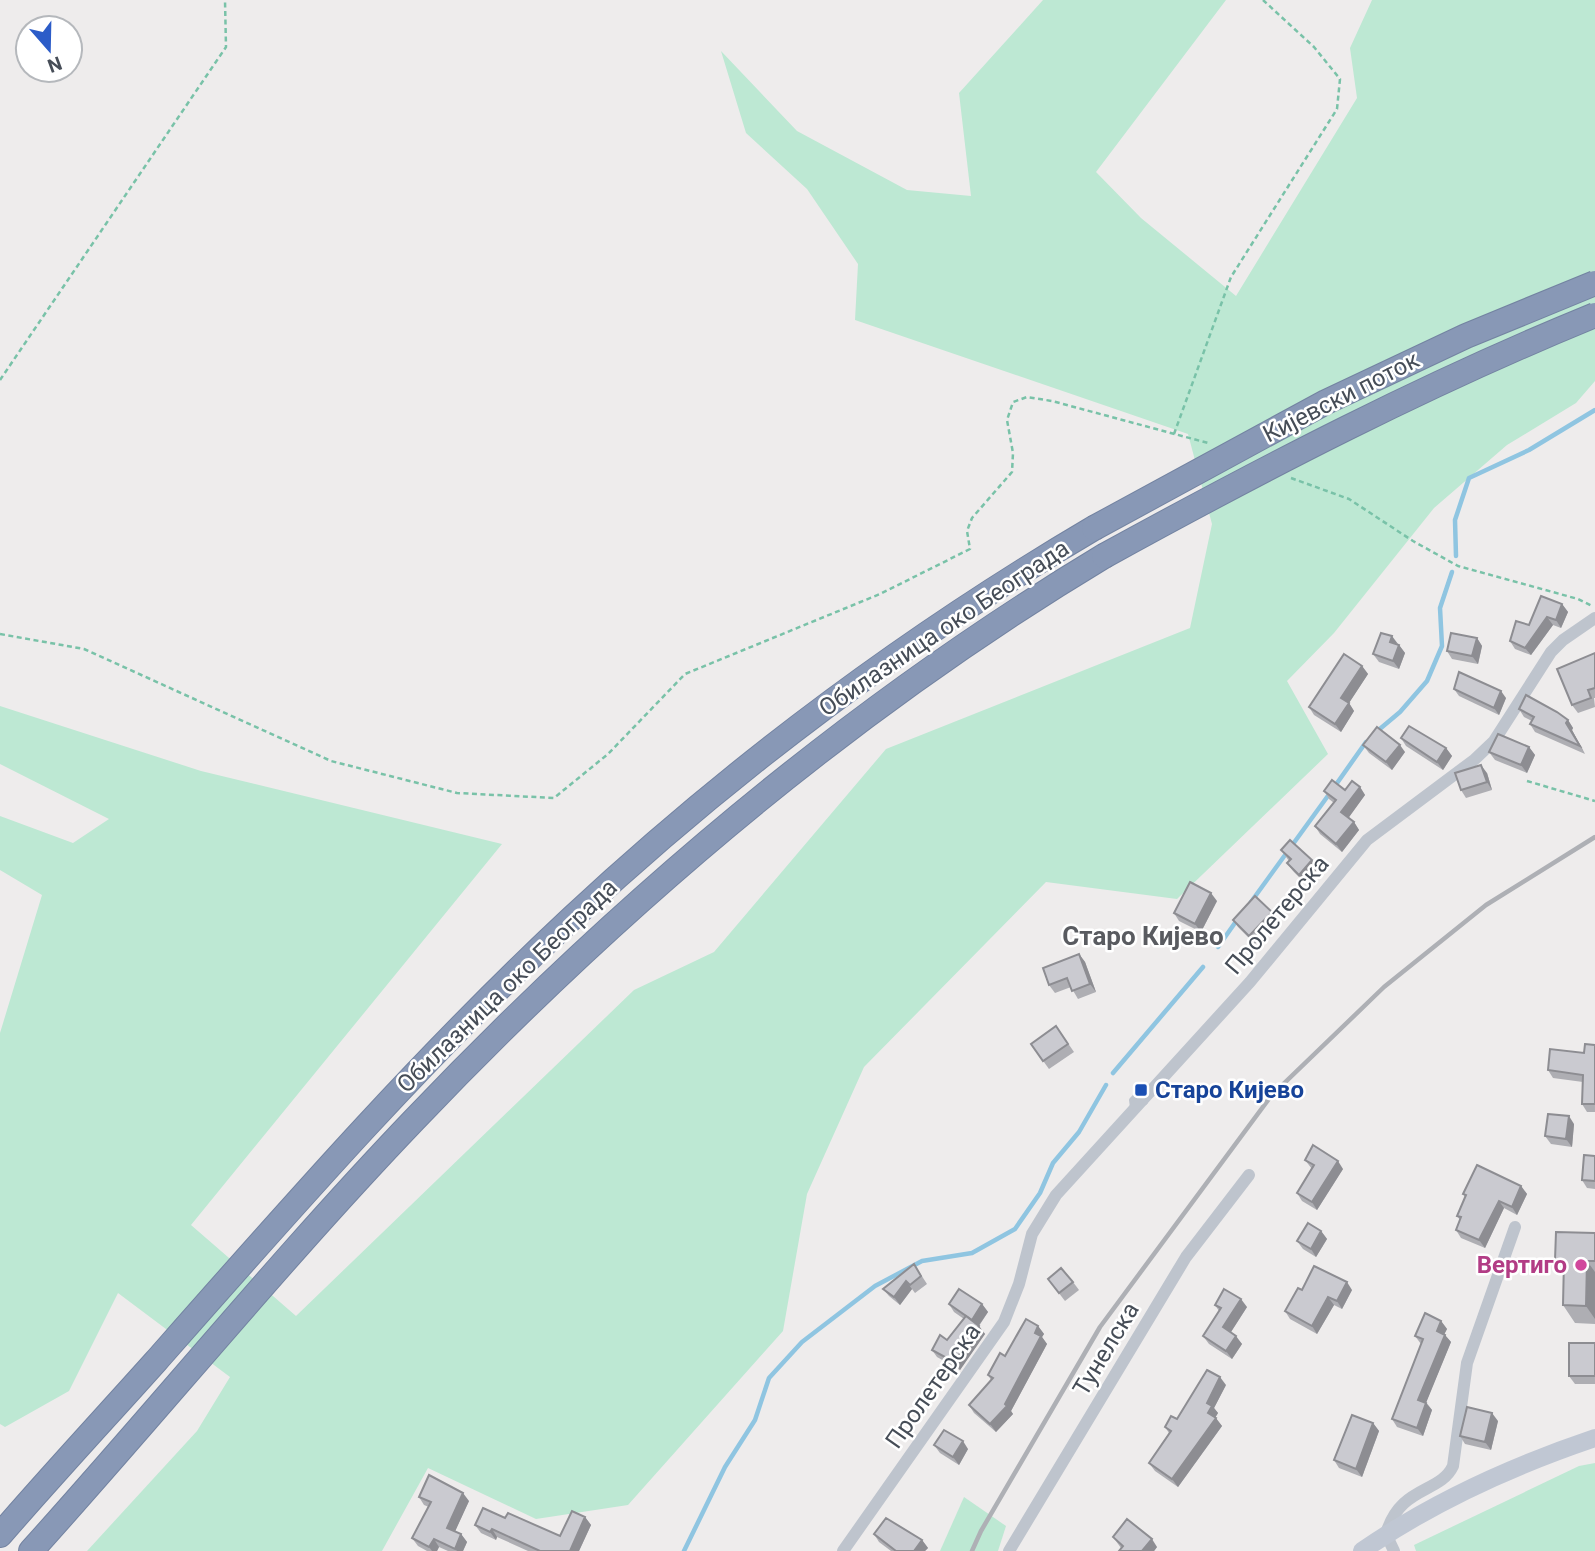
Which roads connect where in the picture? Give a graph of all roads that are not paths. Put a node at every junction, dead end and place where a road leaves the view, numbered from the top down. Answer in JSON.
{"nodes":[{"id":1,"x":1595,"y":283,"type":"edge"},
{"id":2,"x":1595,"y":315,"type":"edge"},
{"id":3,"x":1094,"y":528,"type":"joint"},
{"id":4,"x":1104,"y":556,"type":"joint"},
{"id":5,"x":1595,"y":618,"type":"edge"},
{"id":6,"x":1249,"y":1175,"type":"dead end"},
{"id":7,"x":1515,"y":1227,"type":"dead end"},
{"id":8,"x":1595,"y":1438,"type":"edge"},
{"id":9,"x":1386,"y":1534,"type":"junction"},
{"id":10,"x":0,"y":1535,"type":"edge"},
{"id":11,"x":32,"y":1551,"type":"edge"},
{"id":12,"x":843,"y":1551,"type":"edge"},
{"id":13,"x":1009,"y":1551,"type":"edge"},
{"id":14,"x":1362,"y":1551,"type":"edge"},
{"id":15,"x":1395,"y":1551,"type":"edge"}],
"edges":[{"from":1,"to":3,"type":"highway","name":"Кијевски поток","bridge":true},
{"from":2,"to":4,"type":"highway","name":"Кијевски поток","bridge":true},
{"from":3,"to":10,"type":"highway","name":"Обилазница око Београда"},
{"from":4,"to":11,"type":"highway","name":"Обилазница око Београда"},
{"from":5,"to":12,"type":"street","name":"Пролетерска"},
{"from":6,"to":13,"type":"street","name":"Тунелска"},
{"from":7,"to":9,"type":"street"},
{"from":8,"to":9,"type":"main road"},
{"from":9,"to":14,"type":"main road"},
{"from":9,"to":15,"type":"street"}]}
